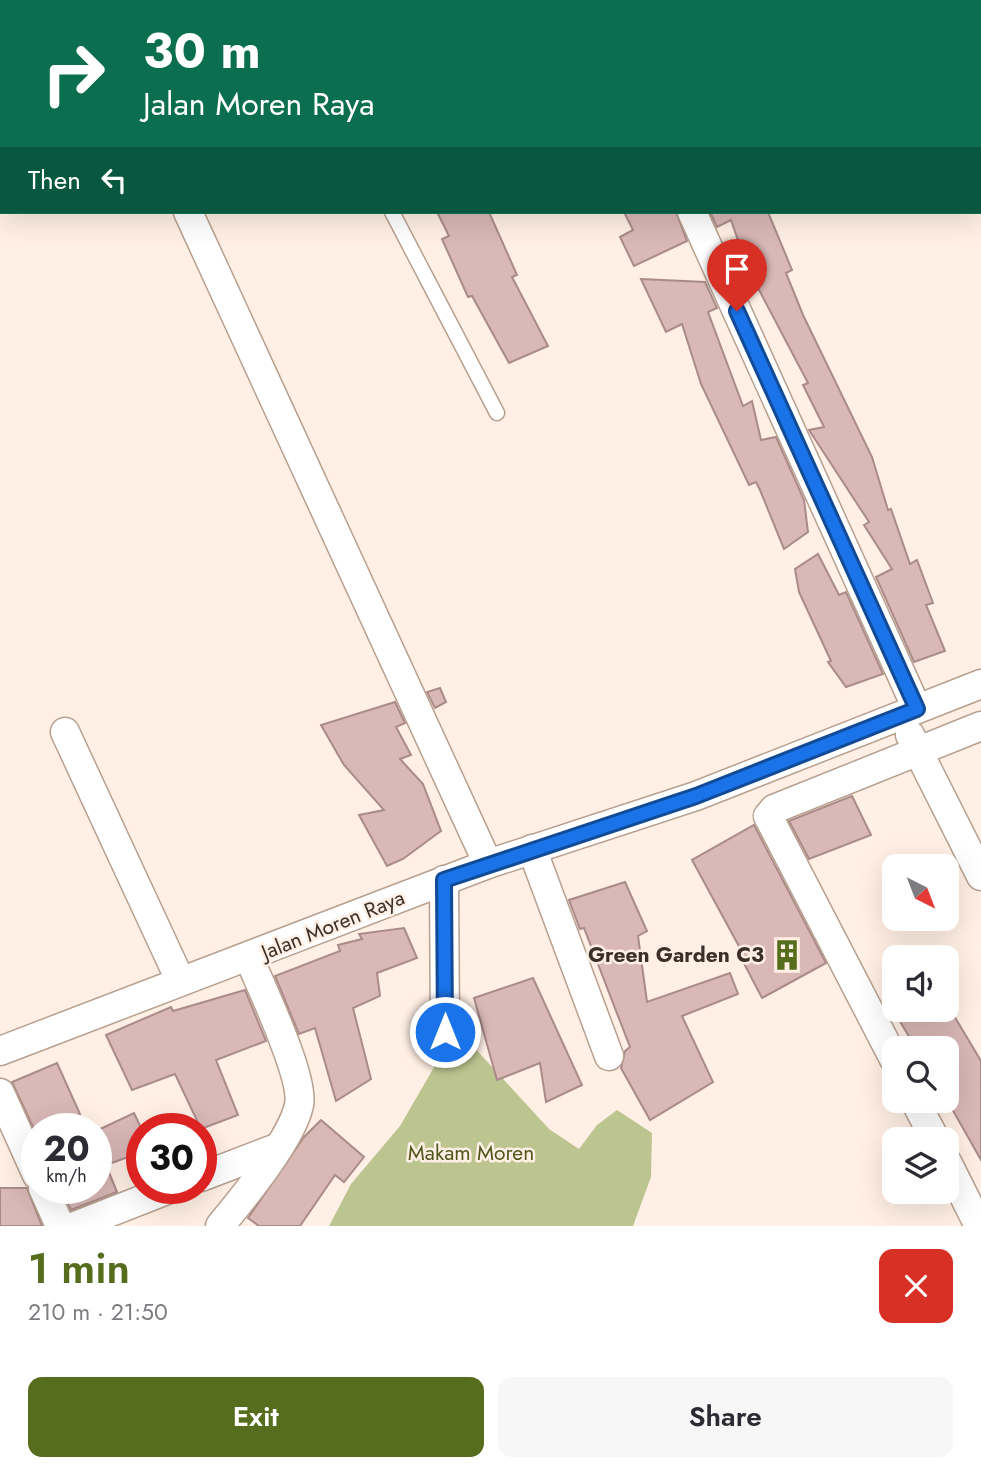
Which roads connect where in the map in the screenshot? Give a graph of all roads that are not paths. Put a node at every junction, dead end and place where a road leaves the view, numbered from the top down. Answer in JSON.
{"nodes":[{"id":1,"x":189,"y":214,"type":"edge"},
{"id":2,"x":393,"y":214,"type":"edge"},
{"id":3,"x":693,"y":214,"type":"edge"},
{"id":4,"x":496,"y":413,"type":"dead end"},
{"id":5,"x":981,"y":684,"type":"edge"},
{"id":6,"x":909,"y":713,"type":"junction"},
{"id":7,"x":981,"y":726,"type":"edge"},
{"id":8,"x":65,"y":732,"type":"dead end"},
{"id":9,"x":918,"y":751,"type":"junction"},
{"id":10,"x":532,"y":849,"type":"junction"},
{"id":11,"x":488,"y":864,"type":"junction"},
{"id":12,"x":981,"y":876,"type":"edge"},
{"id":13,"x":444,"y":880,"type":"junction"},
{"id":14,"x":249,"y":958,"type":"junction"},
{"id":15,"x":180,"y":980,"type":"junction"},
{"id":16,"x":445,"y":1032,"type":"dead end"},
{"id":17,"x":882,"y":1036,"type":"edge"},
{"id":18,"x":0,"y":1051,"type":"edge"},
{"id":19,"x":609,"y":1056,"type":"dead end"},
{"id":20,"x":0,"y":1093,"type":"edge"},
{"id":21,"x":21,"y":1140,"type":"edge"},
{"id":22,"x":279,"y":1147,"type":"junction"},
{"id":23,"x":217,"y":1171,"type":"edge"},
{"id":24,"x":959,"y":1186,"type":"edge"},
{"id":25,"x":50,"y":1204,"type":"edge"},
{"id":26,"x":131,"y":1204,"type":"edge"},
{"id":27,"x":60,"y":1226,"type":"edge"},
{"id":28,"x":75,"y":1226,"type":"edge"},
{"id":29,"x":220,"y":1226,"type":"edge"},
{"id":30,"x":979,"y":1226,"type":"edge"}],
"edges":[{"from":1,"to":11,"type":"street"},
{"from":2,"to":4,"type":"lane"},
{"from":3,"to":6,"type":"street"},
{"from":5,"to":6,"type":"street","name":"Jalan Moren Raya"},
{"from":6,"to":9,"type":"street"},
{"from":6,"to":10,"type":"street","name":"Jalan Moren Raya"},
{"from":7,"to":9,"type":"street"},
{"from":8,"to":15,"type":"street"},
{"from":9,"to":12,"type":"street"},
{"from":9,"to":17,"type":"street"},
{"from":10,"to":11,"type":"street","name":"Jalan Moren Raya"},
{"from":10,"to":19,"type":"street"},
{"from":11,"to":13,"type":"street","name":"Jalan Moren Raya"},
{"from":13,"to":14,"type":"street","name":"Jalan Moren Raya"},
{"from":13,"to":16,"type":"street"},
{"from":14,"to":15,"type":"street","name":"Jalan Moren Raya"},
{"from":14,"to":22,"type":"street"},
{"from":15,"to":18,"type":"street","name":"Jalan Moren Raya"},
{"from":20,"to":21,"type":"street"},
{"from":22,"to":23,"type":"street"},
{"from":22,"to":29,"type":"street"},
{"from":24,"to":30,"type":"street"},
{"from":25,"to":27,"type":"street"},
{"from":26,"to":28,"type":"street"}]}
